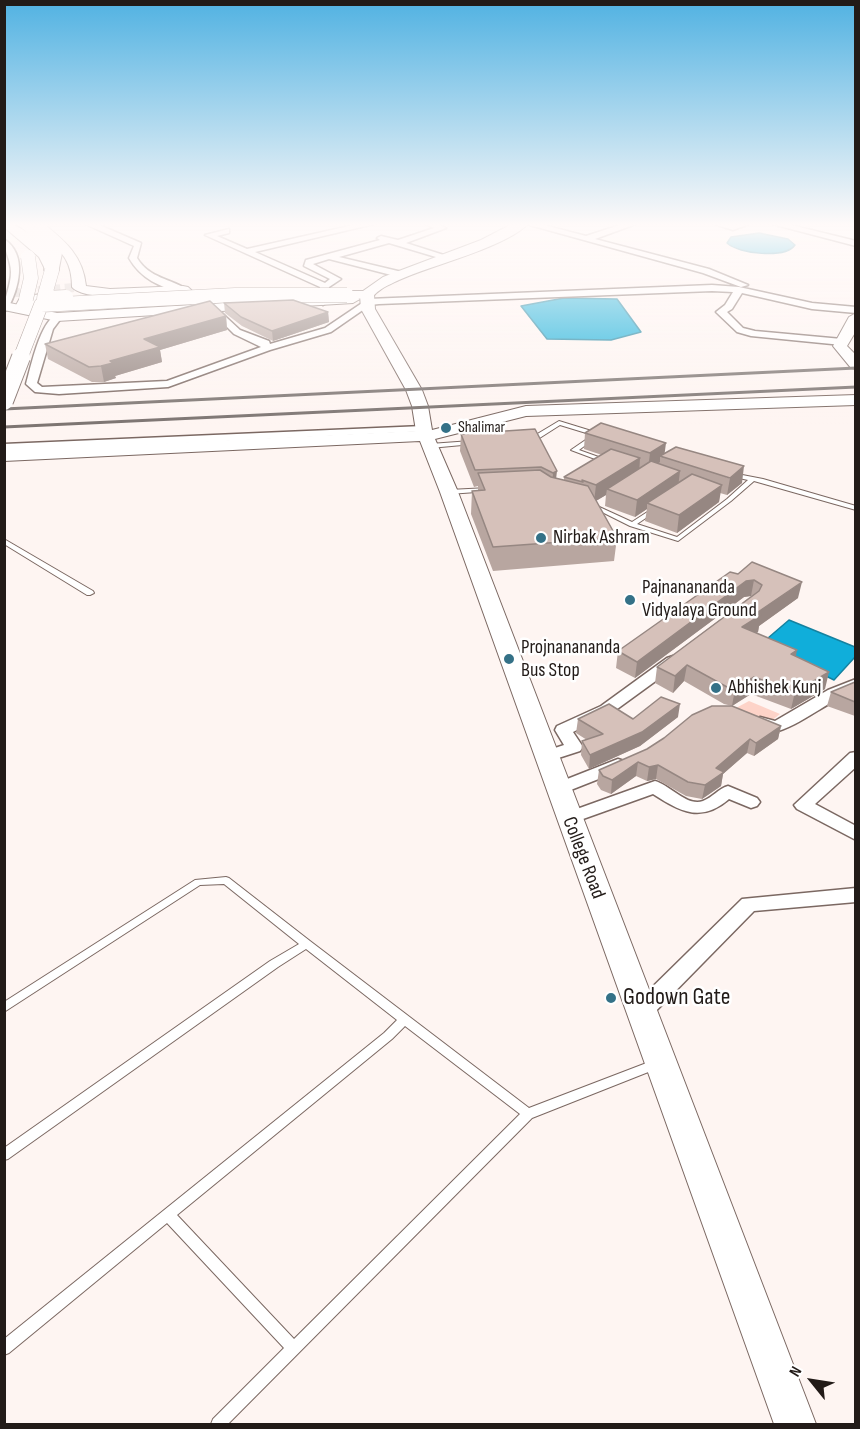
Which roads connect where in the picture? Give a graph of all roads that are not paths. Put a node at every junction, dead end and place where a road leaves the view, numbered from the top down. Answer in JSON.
{"nodes":[{"id":1,"x":739,"y":290,"type":"edge"},
{"id":2,"x":24,"y":291,"type":"tunnel mouth"},
{"id":3,"x":46,"y":291,"type":"edge"},
{"id":4,"x":68,"y":291,"type":"tunnel mouth"},
{"id":5,"x":94,"y":291,"type":"tunnel mouth"},
{"id":6,"x":166,"y":291,"type":"edge"},
{"id":7,"x":184,"y":291,"type":"edge"},
{"id":8,"x":215,"y":291,"type":"edge"},
{"id":9,"x":258,"y":291,"type":"edge"},
{"id":10,"x":324,"y":291,"type":"edge"},
{"id":11,"x":377,"y":291,"type":"edge"},
{"id":12,"x":630,"y":291,"type":"edge"},
{"id":13,"x":742,"y":291,"type":"edge"},
{"id":14,"x":758,"y":291,"type":"edge"},
{"id":15,"x":347,"y":293,"type":"junction"},
{"id":16,"x":88,"y":296,"type":"junction"},
{"id":17,"x":368,"y":297,"type":"junction"},
{"id":18,"x":778,"y":298,"type":"junction"},
{"id":19,"x":42,"y":302,"type":"junction"},
{"id":20,"x":322,"y":302,"type":"junction"},
{"id":21,"x":13,"y":304,"type":"edge"},
{"id":22,"x":207,"y":307,"type":"junction"},
{"id":23,"x":855,"y":310,"type":"edge"},
{"id":24,"x":57,"y":317,"type":"junction"},
{"id":25,"x":855,"y":317,"type":"edge"},
{"id":26,"x":15,"y":325,"type":"dead end"},
{"id":27,"x":842,"y":342,"type":"junction"},
{"id":28,"x":266,"y":348,"type":"junction"},
{"id":29,"x":855,"y":365,"type":"edge"},
{"id":30,"x":855,"y":400,"type":"edge"},
{"id":31,"x":4,"y":401,"type":"edge"},
{"id":32,"x":597,"y":435,"type":"junction"},
{"id":33,"x":426,"y":437,"type":"junction"},
{"id":34,"x":608,"y":438,"type":"edge"},
{"id":35,"x":526,"y":439,"type":"edge"},
{"id":36,"x":484,"y":442,"type":"edge"},
{"id":37,"x":5,"y":451,"type":"edge"},
{"id":38,"x":605,"y":461,"type":"junction"},
{"id":39,"x":616,"y":464,"type":"edge"},
{"id":40,"x":596,"y":467,"type":"edge"},
{"id":41,"x":723,"y":474,"type":"edge"},
{"id":42,"x":753,"y":478,"type":"junction"},
{"id":43,"x":495,"y":490,"type":"edge"},
{"id":44,"x":448,"y":492,"type":"junction"},
{"id":45,"x":719,"y":497,"type":"edge"},
{"id":46,"x":729,"y":500,"type":"junction"},
{"id":47,"x":604,"y":502,"type":"dead end"},
{"id":48,"x":585,"y":504,"type":"edge"},
{"id":49,"x":660,"y":506,"type":"edge"},
{"id":50,"x":595,"y":507,"type":"junction"},
{"id":51,"x":855,"y":508,"type":"edge"},
{"id":52,"x":632,"y":525,"type":"junction"},
{"id":53,"x":4,"y":541,"type":"edge"},
{"id":54,"x":90,"y":593,"type":"dead end"},
{"id":55,"x":685,"y":651,"type":"edge"},
{"id":56,"x":855,"y":684,"type":"edge"},
{"id":57,"x":744,"y":715,"type":"edge"},
{"id":58,"x":546,"y":757,"type":"junction"},
{"id":59,"x":629,"y":760,"type":"edge"},
{"id":60,"x":852,"y":766,"type":"edge"},
{"id":61,"x":558,"y":789,"type":"junction"},
{"id":62,"x":750,"y":802,"type":"dead end"},
{"id":63,"x":569,"y":818,"type":"junction"},
{"id":64,"x":855,"y":834,"type":"edge"},
{"id":65,"x":855,"y":896,"type":"edge"},
{"id":66,"x":306,"y":944,"type":"junction"},
{"id":67,"x":4,"y":1008,"type":"edge"},
{"id":68,"x":641,"y":1012,"type":"junction"},
{"id":69,"x":404,"y":1020,"type":"junction"},
{"id":70,"x":660,"y":1063,"type":"junction"},
{"id":71,"x":528,"y":1114,"type":"junction"},
{"id":72,"x":4,"y":1155,"type":"edge"},
{"id":73,"x":168,"y":1215,"type":"junction"},
{"id":74,"x":4,"y":1348,"type":"edge"},
{"id":75,"x":294,"y":1349,"type":"junction"},
{"id":76,"x":218,"y":1425,"type":"edge"},
{"id":77,"x":795,"y":1425,"type":"edge"}],
"edges":[{"from":1,"to":27,"type":"street"},
{"from":2,"to":21,"type":"main road","bridge":true},
{"from":3,"to":19,"type":"main road","bridge":true},
{"from":4,"to":16,"type":"main road"},
{"from":5,"to":6,"type":"street"},
{"from":7,"to":22,"type":"street"},
{"from":8,"to":16,"type":"main road"},
{"from":9,"to":15,"type":"main road"},
{"from":10,"to":20,"type":"street"},
{"from":11,"to":17,"type":"main road"},
{"from":12,"to":17,"type":"street"},
{"from":13,"to":18,"type":"street"},
{"from":14,"to":18,"type":"street"},
{"from":15,"to":17,"type":"main road"},
{"from":15,"to":19,"type":"main road","bridge":true},
{"from":16,"to":19,"type":"main road","bridge":true},
{"from":17,"to":20,"type":"street"},
{"from":17,"to":28,"type":"street"},
{"from":17,"to":33,"type":"street","name":"College Road"},
{"from":18,"to":23,"type":"street"},
{"from":19,"to":21,"type":"main road"},
{"from":19,"to":31,"type":"main road","bridge":true},
{"from":20,"to":22,"type":"street"},
{"from":21,"to":24,"type":"street"},
{"from":21,"to":26,"type":"main road"},
{"from":22,"to":24,"type":"street"},
{"from":22,"to":28,"type":"street"},
{"from":24,"to":28,"type":"street"},
{"from":25,"to":27,"type":"street"},
{"from":27,"to":29,"type":"street"},
{"from":30,"to":33,"type":"street"},
{"from":32,"to":34,"type":"lane"},
{"from":32,"to":35,"type":"lane"},
{"from":32,"to":38,"type":"lane"},
{"from":33,"to":36,"type":"lane"},
{"from":33,"to":37,"type":"street"},
{"from":33,"to":37,"type":"street"},
{"from":33,"to":44,"type":"street","name":"College Road"},
{"from":38,"to":39,"type":"lane"},
{"from":38,"to":40,"type":"lane"},
{"from":41,"to":42,"type":"lane"},
{"from":42,"to":46,"type":"lane"},
{"from":42,"to":51,"type":"lane"},
{"from":43,"to":44,"type":"lane"},
{"from":44,"to":58,"type":"street","name":"College Road"},
{"from":45,"to":46,"type":"lane"},
{"from":46,"to":52,"type":"lane"},
{"from":47,"to":50,"type":"lane"},
{"from":48,"to":50,"type":"lane"},
{"from":49,"to":52,"type":"lane"},
{"from":50,"to":52,"type":"lane"},
{"from":53,"to":54,"type":"lane"},
{"from":55,"to":58,"type":"street"},
{"from":56,"to":57,"type":"street"},
{"from":58,"to":61,"type":"street","name":"College Road"},
{"from":59,"to":61,"type":"street"},
{"from":60,"to":64,"type":"street"},
{"from":61,"to":63,"type":"street","name":"College Road"},
{"from":62,"to":63,"type":"street"},
{"from":63,"to":68,"type":"street","name":"College Road"},
{"from":65,"to":68,"type":"street"},
{"from":66,"to":67,"type":"lane"},
{"from":66,"to":69,"type":"lane"},
{"from":66,"to":72,"type":"lane"},
{"from":68,"to":70,"type":"street","name":"College Road"},
{"from":69,"to":71,"type":"lane"},
{"from":69,"to":73,"type":"lane"},
{"from":70,"to":71,"type":"lane"},
{"from":70,"to":77,"type":"street","name":"College Road"},
{"from":71,"to":75,"type":"lane"},
{"from":73,"to":74,"type":"lane"},
{"from":73,"to":75,"type":"lane"},
{"from":75,"to":76,"type":"lane"}]}
